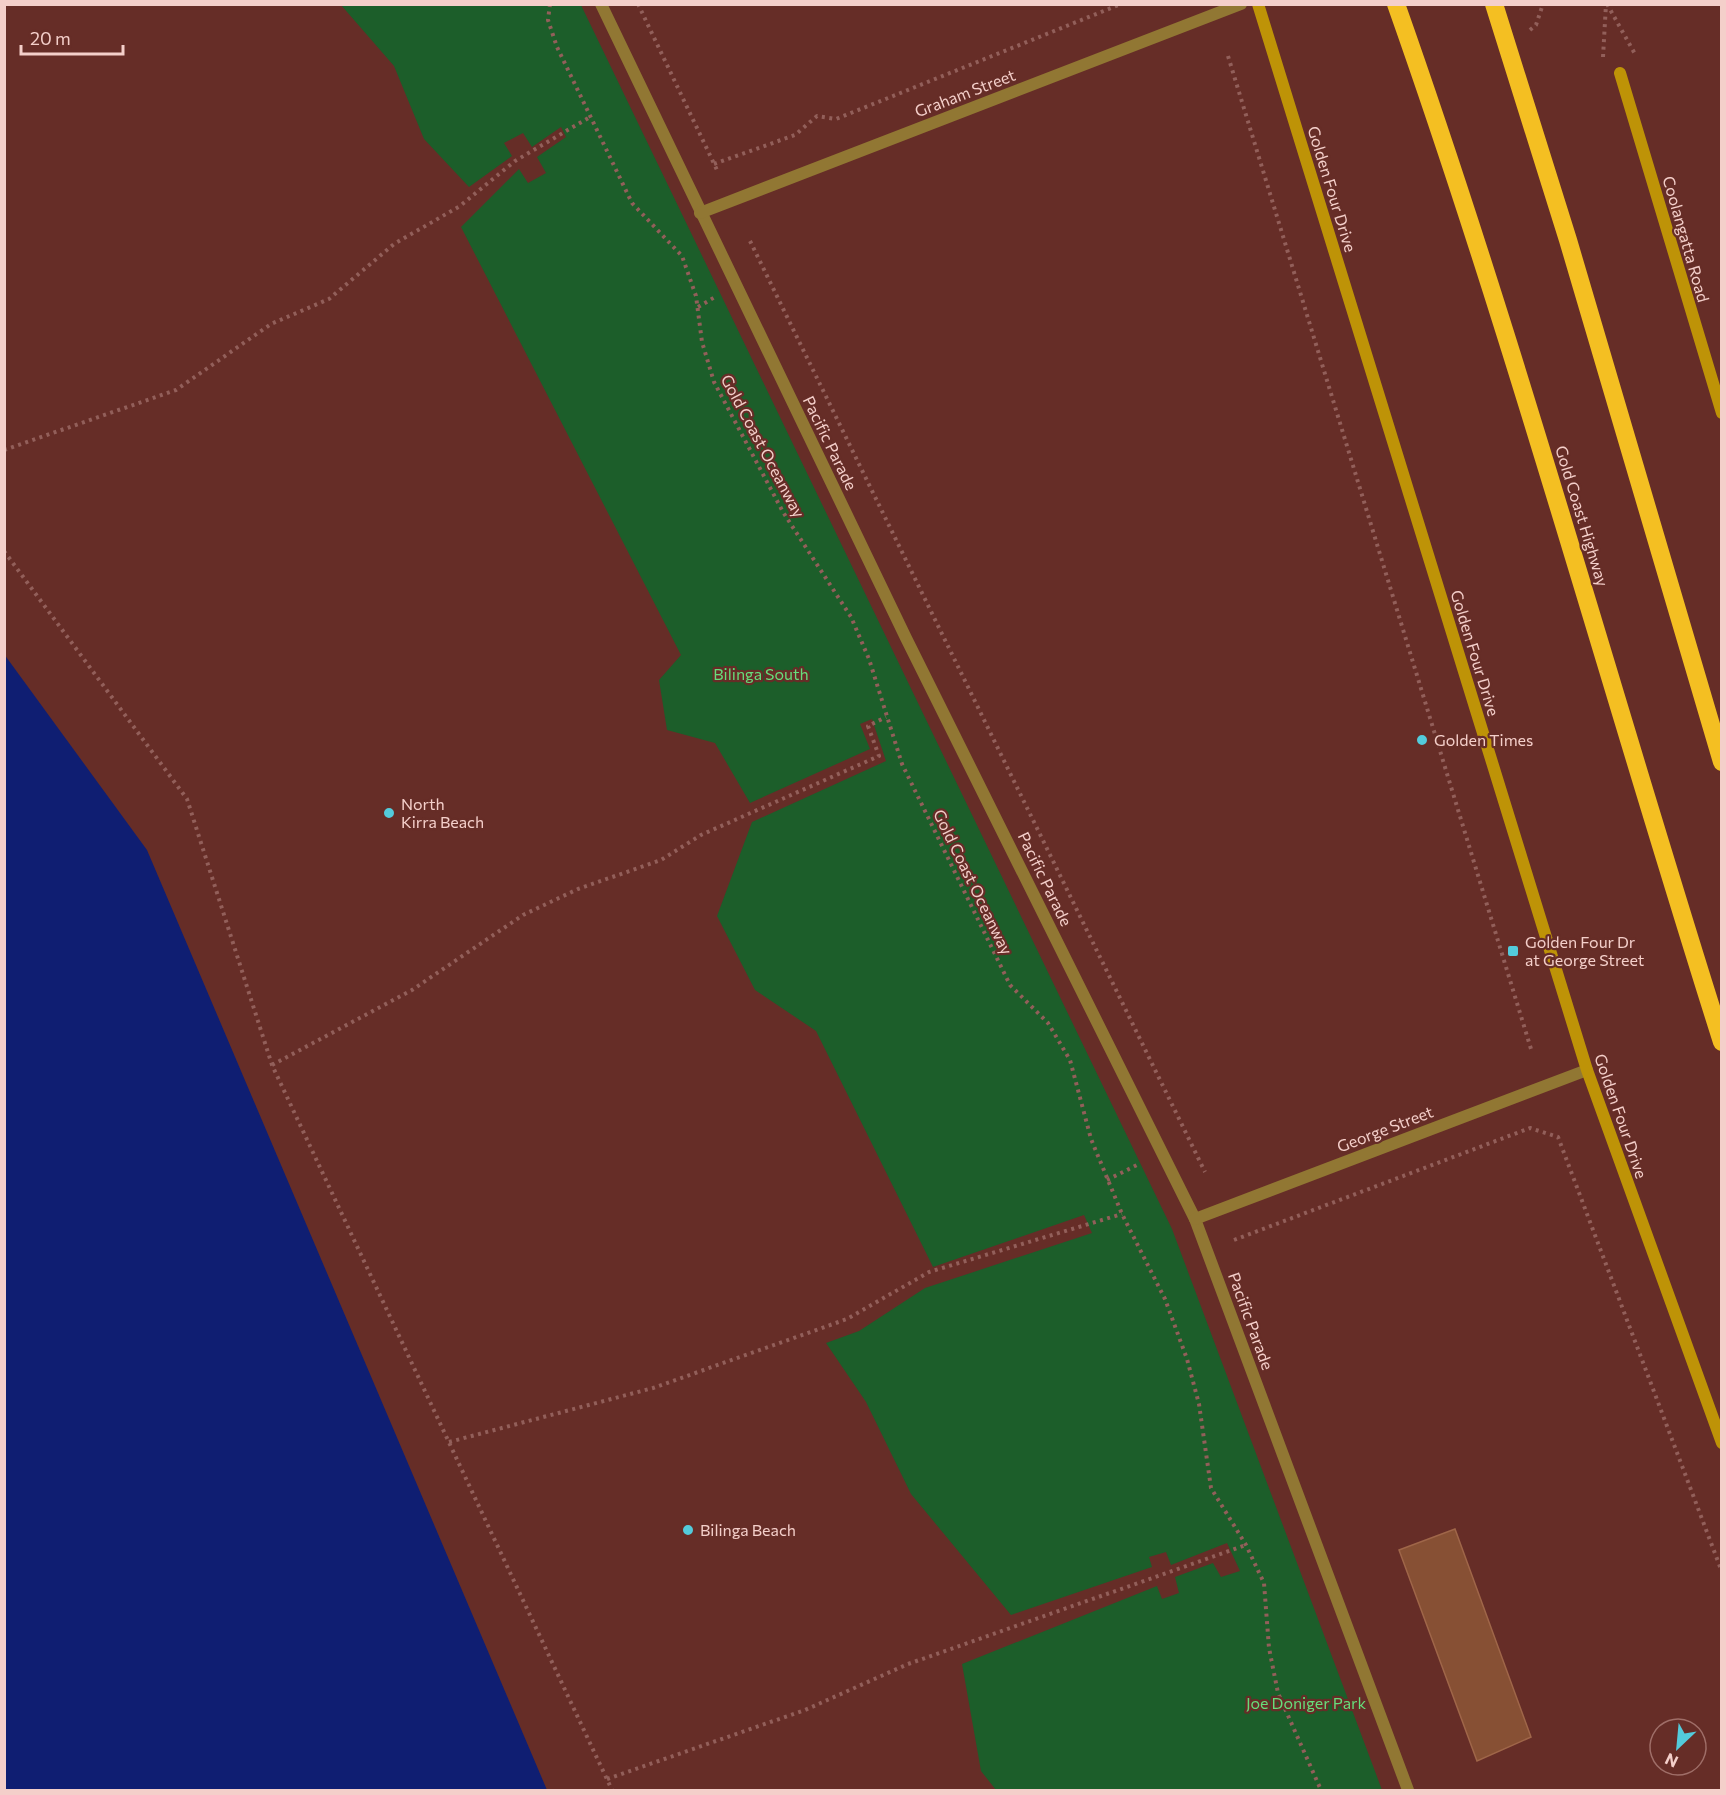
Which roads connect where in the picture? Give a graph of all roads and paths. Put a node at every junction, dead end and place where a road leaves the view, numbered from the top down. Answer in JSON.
{"nodes":[{"id":1,"x":550,"y":4,"type":"edge"},
{"id":2,"x":601,"y":4,"type":"edge"},
{"id":3,"x":638,"y":4,"type":"edge"},
{"id":4,"x":1121,"y":4,"type":"edge"},
{"id":5,"x":1241,"y":4,"type":"edge"},
{"id":6,"x":1258,"y":4,"type":"edge"},
{"id":7,"x":1396,"y":4,"type":"edge"},
{"id":8,"x":1494,"y":4,"type":"edge"},
{"id":9,"x":1606,"y":4,"type":"edge"},
{"id":10,"x":1228,"y":56,"type":"dead end"},
{"id":11,"x":1620,"y":73,"type":"junction"},
{"id":12,"x":590,"y":117,"type":"junction"},
{"id":13,"x":714,"y":164,"type":"junction"},
{"id":14,"x":717,"y":170,"type":"dead end"},
{"id":15,"x":700,"y":213,"type":"junction"},
{"id":16,"x":750,"y":241,"type":"dead end"},
{"id":17,"x":715,"y":297,"type":"dead end"},
{"id":18,"x":698,"y":307,"type":"junction"},
{"id":19,"x":1722,"y":413,"type":"edge"},
{"id":20,"x":4,"y":450,"type":"edge"},
{"id":21,"x":4,"y":551,"type":"edge"},
{"id":22,"x":886,"y":717,"type":"junction"},
{"id":23,"x":1722,"y":762,"type":"edge"},
{"id":24,"x":1722,"y":1042,"type":"edge"},
{"id":25,"x":1531,"y":1049,"type":"dead end"},
{"id":26,"x":272,"y":1065,"type":"junction"},
{"id":27,"x":1587,"y":1070,"type":"junction"},
{"id":28,"x":1137,"y":1165,"type":"dead end"},
{"id":29,"x":1205,"y":1173,"type":"dead end"},
{"id":30,"x":1107,"y":1180,"type":"junction"},
{"id":31,"x":1122,"y":1214,"type":"junction"},
{"id":32,"x":1196,"y":1218,"type":"junction"},
{"id":33,"x":1234,"y":1240,"type":"dead end"},
{"id":34,"x":449,"y":1442,"type":"junction"},
{"id":35,"x":1722,"y":1443,"type":"edge"},
{"id":36,"x":1246,"y":1545,"type":"junction"},
{"id":37,"x":1722,"y":1572,"type":"edge"},
{"id":38,"x":607,"y":1779,"type":"junction"},
{"id":39,"x":612,"y":1791,"type":"edge"},
{"id":40,"x":1322,"y":1791,"type":"edge"},
{"id":41,"x":1408,"y":1791,"type":"edge"}],
"edges":[{"from":1,"to":12,"type":"path","name":"Gold Coast Oceanway"},
{"from":2,"to":15,"type":"street","name":"Pacific Parade"},
{"from":3,"to":13,"type":"path"},
{"from":4,"to":13,"type":"path","name":"Graham Street"},
{"from":5,"to":15,"type":"street","name":"Graham Street"},
{"from":6,"to":27,"type":"street","name":"Golden Four Drive"},
{"from":7,"to":24,"type":"highway","name":"Gold Coast Highway"},
{"from":8,"to":23,"type":"highway"},
{"from":9,"to":11,"type":"path"},
{"from":9,"to":11,"type":"path"},
{"from":10,"to":25,"type":"path"},
{"from":11,"to":19,"type":"street","name":"Coolangatta Road"},
{"from":12,"to":18,"type":"path","name":"Gold Coast Oceanway"},
{"from":12,"to":20,"type":"path"},
{"from":13,"to":14,"type":"path"},
{"from":15,"to":32,"type":"street","name":"Pacific Parade"},
{"from":16,"to":29,"type":"path","name":"Pacific Parade"},
{"from":17,"to":18,"type":"path"},
{"from":18,"to":22,"type":"path","name":"Gold Coast Oceanway"},
{"from":21,"to":26,"type":"path"},
{"from":22,"to":26,"type":"path"},
{"from":22,"to":30,"type":"path","name":"Gold Coast Oceanway"},
{"from":26,"to":34,"type":"path"},
{"from":27,"to":32,"type":"street","name":"George Street"},
{"from":27,"to":35,"type":"street","name":"Golden Four Drive"},
{"from":28,"to":30,"type":"path"},
{"from":30,"to":31,"type":"path","name":"Gold Coast Oceanway"},
{"from":31,"to":34,"type":"path"},
{"from":31,"to":36,"type":"path","name":"Gold Coast Oceanway"},
{"from":32,"to":41,"type":"street","name":"Pacific Parade"},
{"from":33,"to":37,"type":"path"},
{"from":34,"to":38,"type":"path"},
{"from":36,"to":38,"type":"path"},
{"from":36,"to":40,"type":"path","name":"Gold Coast Oceanway"},
{"from":38,"to":39,"type":"path"}]}
